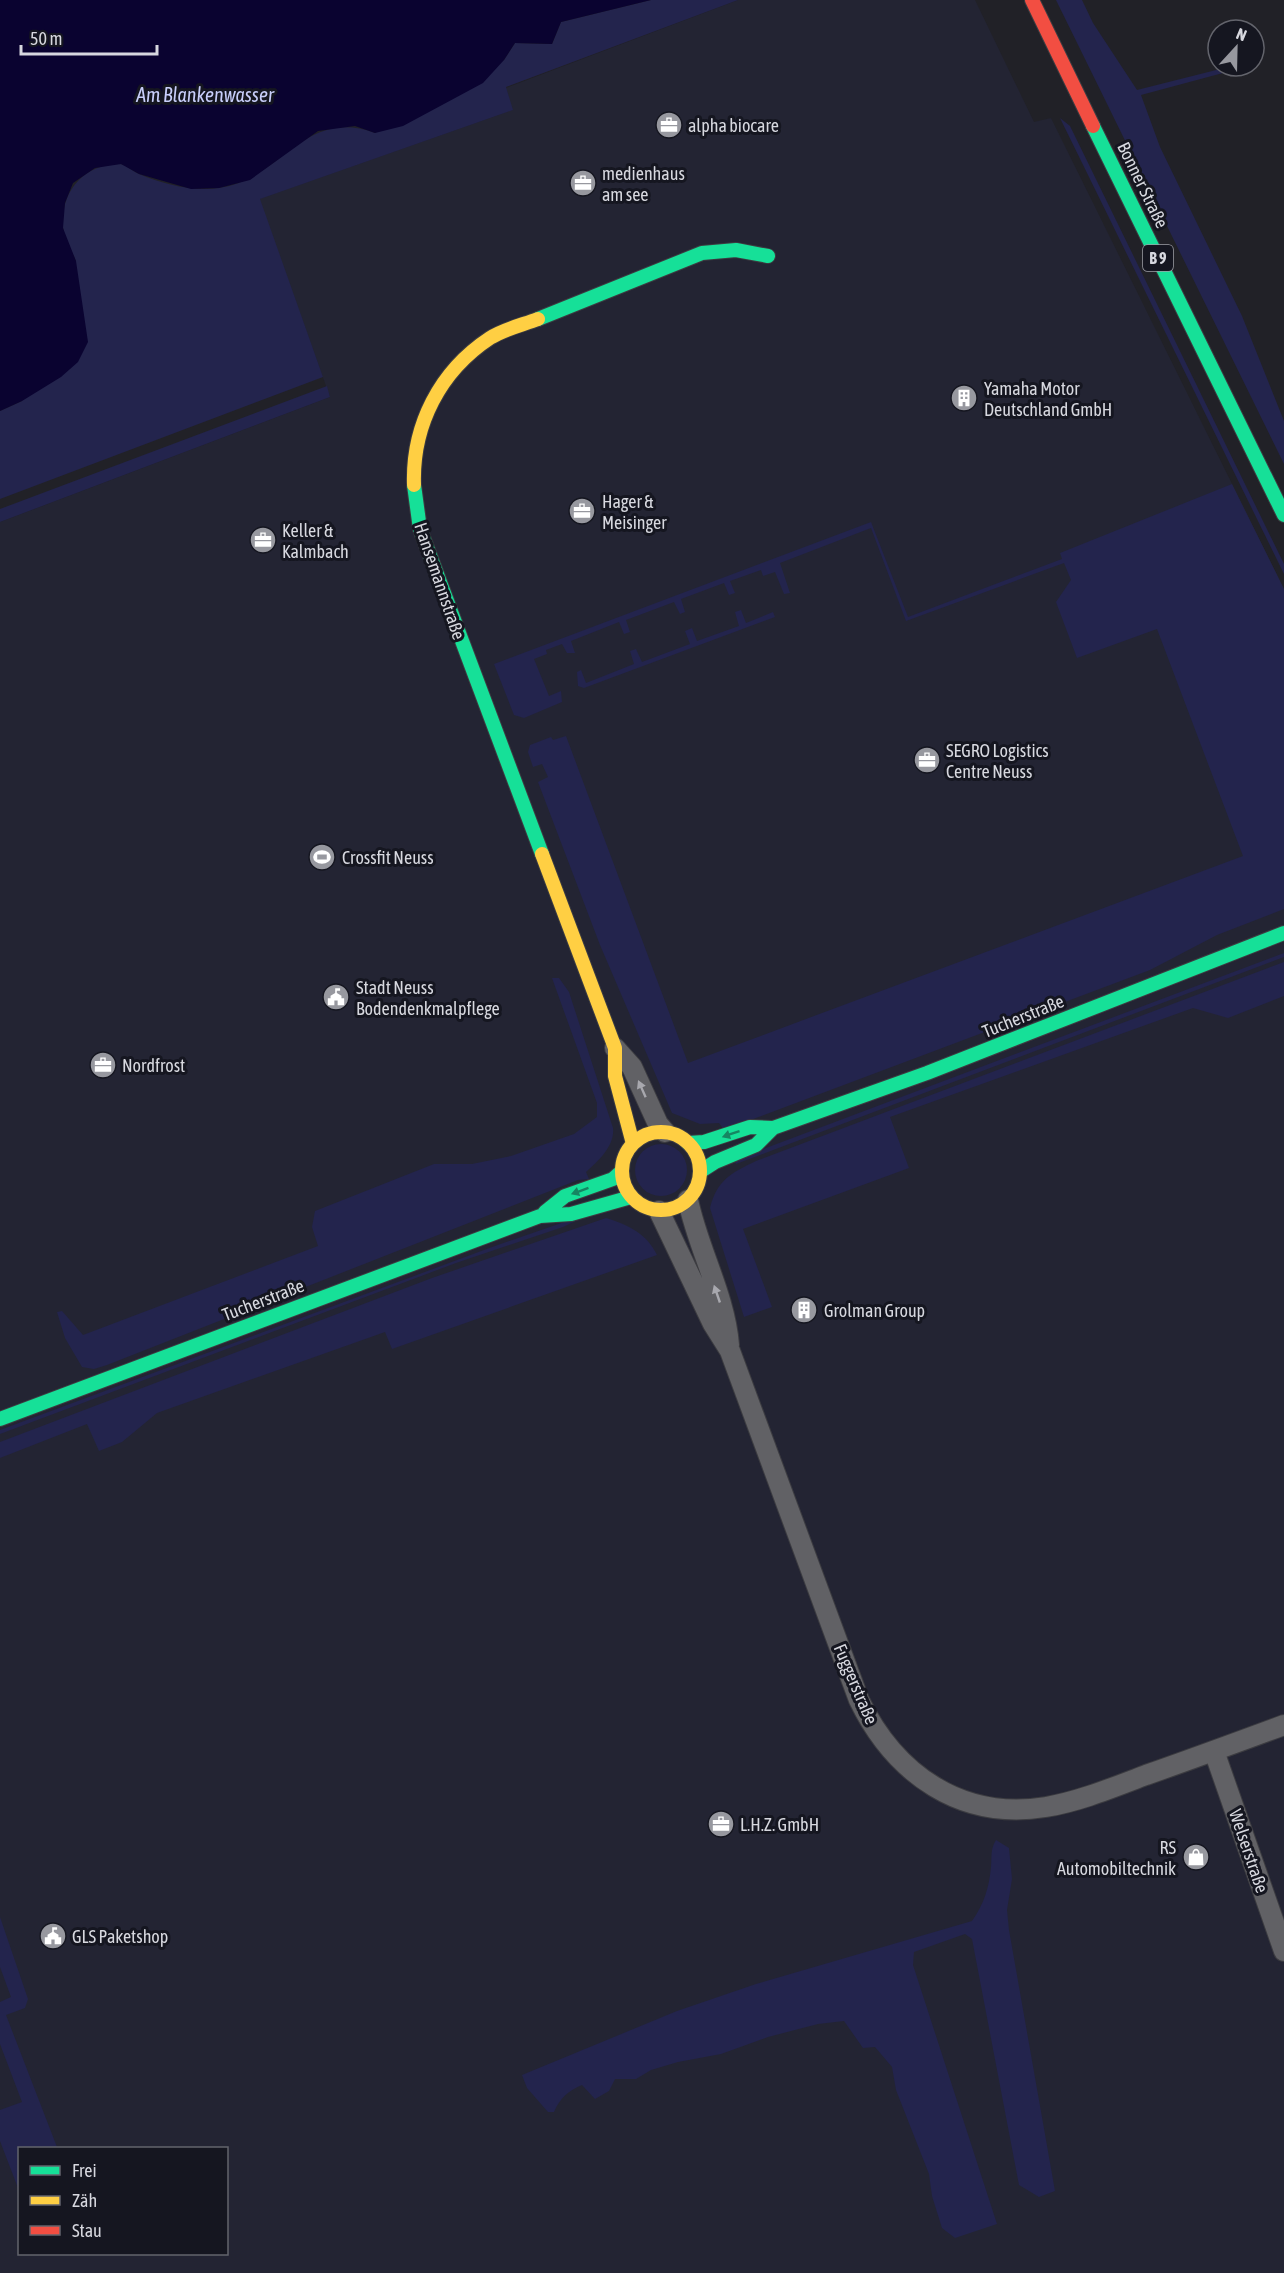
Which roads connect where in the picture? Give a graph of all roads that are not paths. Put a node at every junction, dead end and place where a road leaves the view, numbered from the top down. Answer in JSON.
{"nodes":[{"id":1,"x":1032,"y":0,"type":"edge"},
{"id":2,"x":768,"y":256,"type":"dead end"},
{"id":3,"x":1284,"y":515,"type":"edge"},
{"id":4,"x":1284,"y":933,"type":"edge"},
{"id":5,"x":615,"y":1048,"type":"junction"},
{"id":6,"x":773,"y":1128,"type":"junction"},
{"id":7,"x":665,"y":1132,"type":"junction"},
{"id":8,"x":688,"y":1143,"type":"junction"},
{"id":9,"x":633,"y":1144,"type":"junction"},
{"id":10,"x":622,"y":1171,"type":"junction"},
{"id":11,"x":701,"y":1172,"type":"junction"},
{"id":12,"x":631,"y":1197,"type":"junction"},
{"id":13,"x":688,"y":1200,"type":"junction"},
{"id":14,"x":659,"y":1211,"type":"junction"},
{"id":15,"x":540,"y":1216,"type":"junction"},
{"id":16,"x":730,"y":1351,"type":"junction"},
{"id":17,"x":0,"y":1419,"type":"edge"},
{"id":18,"x":1284,"y":1725,"type":"edge"},
{"id":19,"x":1214,"y":1751,"type":"junction"},
{"id":20,"x":1284,"y":1951,"type":"edge"}],
"edges":[{"from":1,"to":3,"type":"main road","name":"Bonner Straße","number":"B 9"},
{"from":2,"to":5,"type":"main road","name":"Hansemannstraße"},
{"from":4,"to":6,"type":"main road","name":"Tucherstraße"},
{"from":7,"to":5,"type":"street","name":"Hansemannstraße","one_way":true},
{"from":5,"to":9,"type":"main road","name":"Hansemannstraße"},
{"from":6,"to":8,"type":"main road","name":"Tucherstraße","one_way":true},
{"from":6,"to":11,"type":"main road","name":"Tucherstraße"},
{"from":7,"to":8,"type":"main road"},
{"from":7,"to":9,"type":"main road"},
{"from":8,"to":11,"type":"main road"},
{"from":9,"to":10,"type":"main road"},
{"from":10,"to":12,"type":"main road"},
{"from":10,"to":15,"type":"main road","name":"Tucherstraße","one_way":true},
{"from":11,"to":13,"type":"main road"},
{"from":12,"to":14,"type":"main road"},
{"from":12,"to":15,"type":"main road","name":"Tucherstraße"},
{"from":13,"to":14,"type":"main road"},
{"from":16,"to":13,"type":"street","name":"Fuggerstraße","one_way":true},
{"from":14,"to":16,"type":"street","name":"Fuggerstraße"},
{"from":15,"to":17,"type":"main road","name":"Tucherstraße"},
{"from":16,"to":19,"type":"street","name":"Fuggerstraße"},
{"from":18,"to":19,"type":"street","name":"Fuggerstraße"},
{"from":19,"to":20,"type":"street","name":"Welserstraße"}]}
